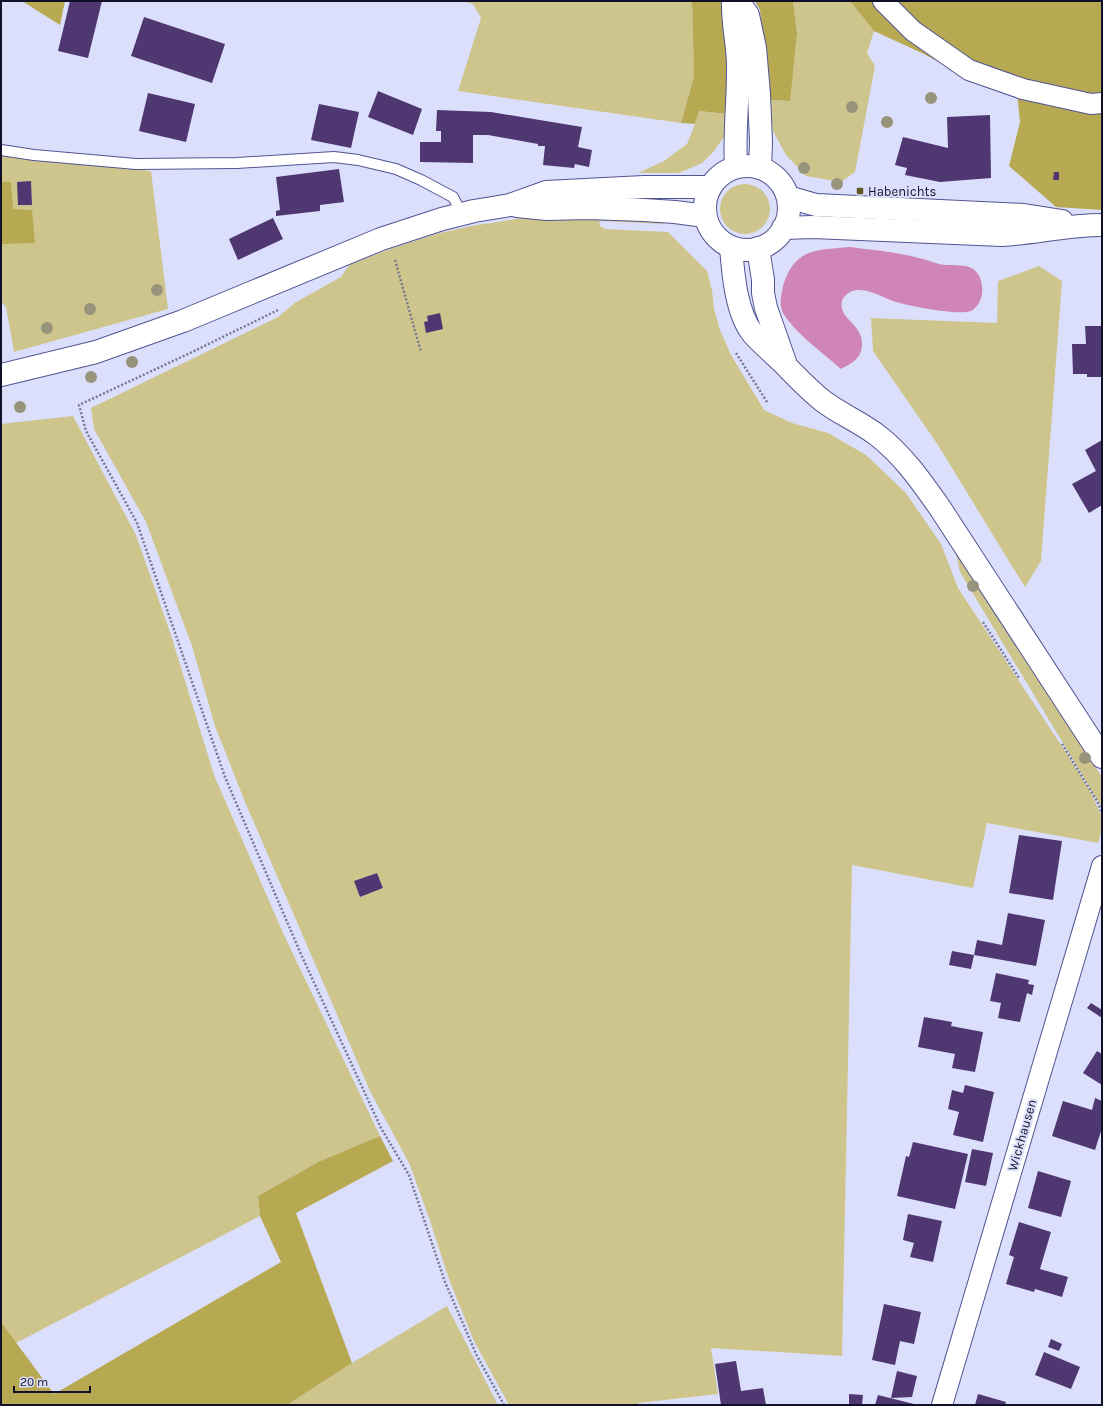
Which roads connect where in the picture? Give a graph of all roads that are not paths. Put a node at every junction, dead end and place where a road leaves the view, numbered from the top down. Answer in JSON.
{"nodes":[{"id":1,"x":733,"y":1,"type":"edge"},
{"id":2,"x":738,"y":1,"type":"edge"},
{"id":3,"x":883,"y":1,"type":"edge"},
{"id":4,"x":1102,"y":103,"type":"edge"},
{"id":5,"x":1,"y":150,"type":"edge"},
{"id":6,"x":736,"y":167,"type":"junction"},
{"id":7,"x":760,"y":168,"type":"junction"},
{"id":8,"x":710,"y":187,"type":"junction"},
{"id":9,"x":788,"y":198,"type":"junction"},
{"id":10,"x":510,"y":205,"type":"junction"},
{"id":11,"x":462,"y":214,"type":"junction"},
{"id":12,"x":705,"y":216,"type":"junction"},
{"id":13,"x":1094,"y":225,"type":"edge"},
{"id":14,"x":783,"y":228,"type":"junction"},
{"id":15,"x":731,"y":247,"type":"junction"},
{"id":16,"x":758,"y":248,"type":"junction"},
{"id":17,"x":787,"y":367,"type":"junction"},
{"id":18,"x":1,"y":375,"type":"edge"},
{"id":19,"x":1102,"y":757,"type":"edge"},
{"id":20,"x":1102,"y":866,"type":"edge"},
{"id":21,"x":942,"y":1405,"type":"edge"}],
"edges":[{"from":1,"to":6,"type":"main road"},
{"from":2,"to":7,"type":"main road"},
{"from":3,"to":4,"type":"street"},
{"from":5,"to":11,"type":"lane"},
{"from":6,"to":7,"type":"main road"},
{"from":6,"to":8,"type":"main road"},
{"from":7,"to":9,"type":"main road"},
{"from":8,"to":10,"type":"main road"},
{"from":8,"to":12,"type":"main road"},
{"from":9,"to":13,"type":"main road"},
{"from":9,"to":14,"type":"main road"},
{"from":10,"to":11,"type":"main road"},
{"from":10,"to":12,"type":"main road"},
{"from":11,"to":18,"type":"main road"},
{"from":12,"to":15,"type":"main road"},
{"from":13,"to":14,"type":"main road"},
{"from":14,"to":16,"type":"main road"},
{"from":15,"to":16,"type":"main road"},
{"from":15,"to":17,"type":"main road"},
{"from":16,"to":17,"type":"main road"},
{"from":17,"to":19,"type":"main road"},
{"from":20,"to":21,"type":"street","name":"Wickhausen"}]}
